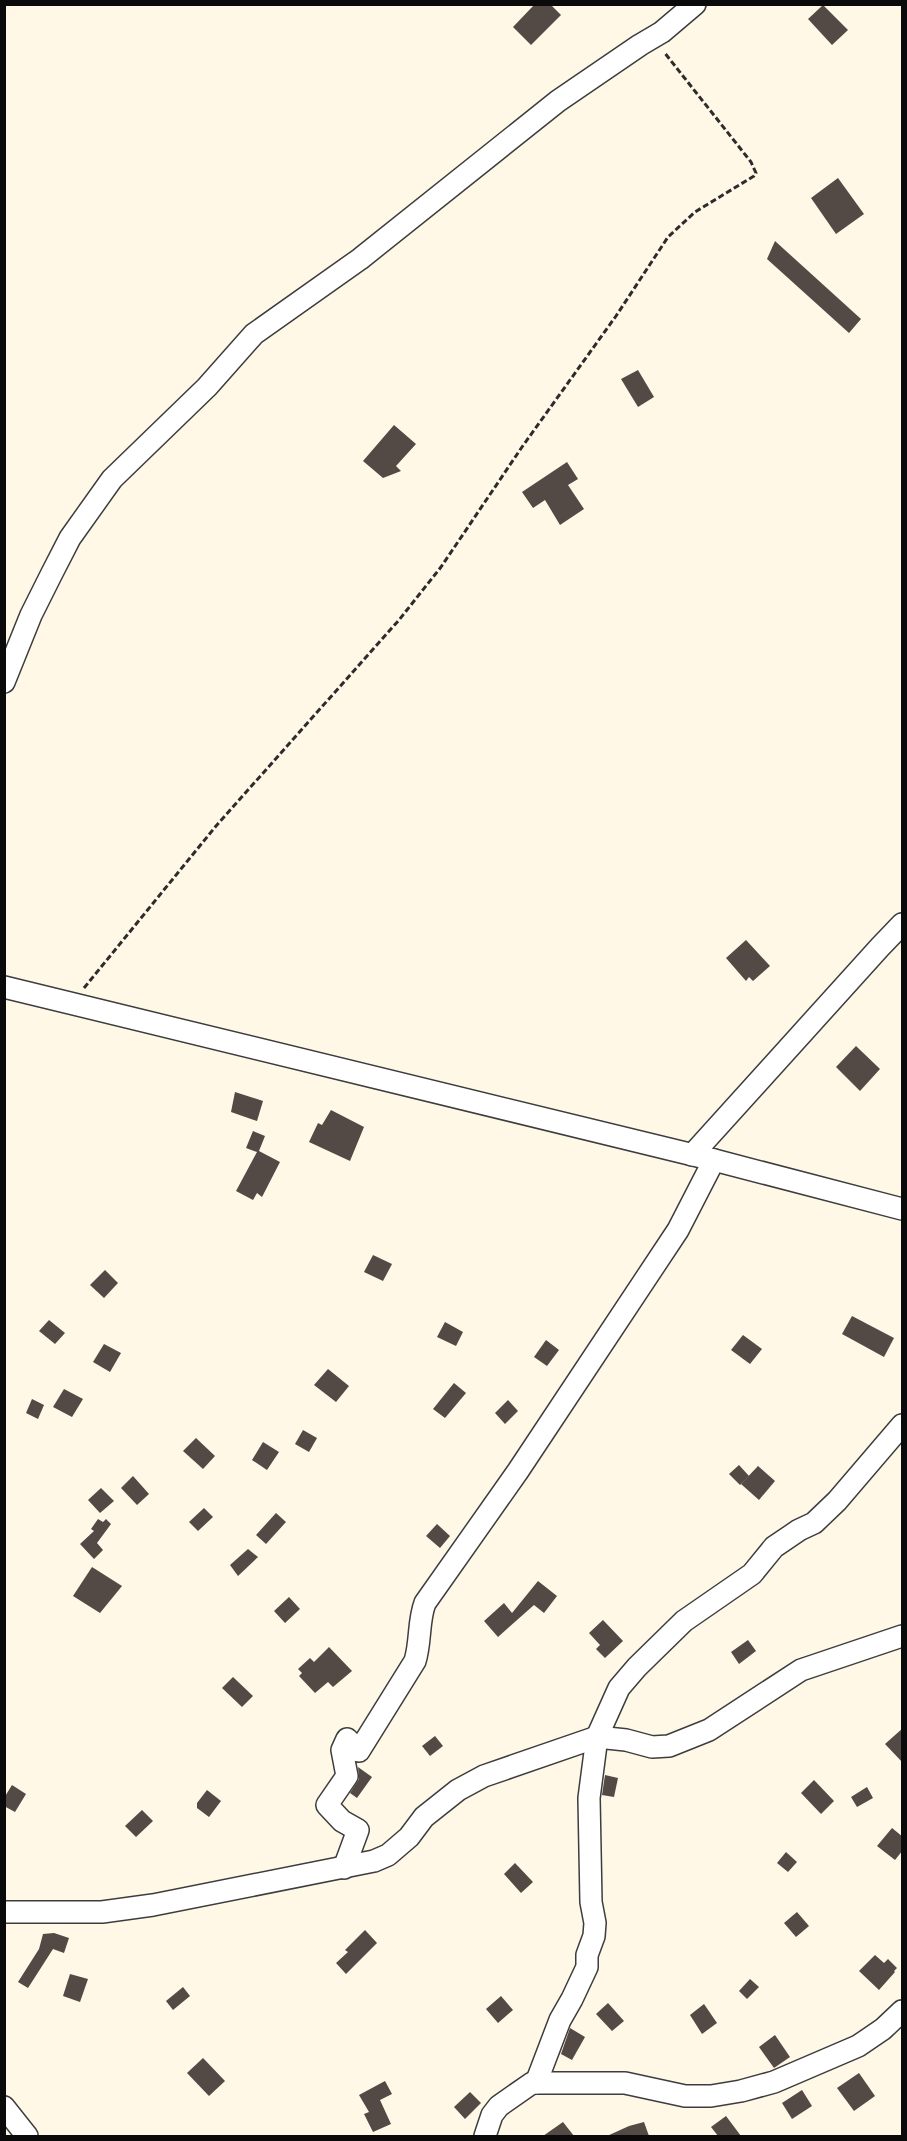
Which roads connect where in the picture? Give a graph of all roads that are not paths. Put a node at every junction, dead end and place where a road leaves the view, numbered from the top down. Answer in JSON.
{"nodes":[{"id":1,"x":695,"y":4,"type":"edge"},
{"id":2,"x":4,"y":682,"type":"edge"},
{"id":3,"x":903,"y":924,"type":"edge"},
{"id":4,"x":4,"y":987,"type":"edge"},
{"id":5,"x":692,"y":1155,"type":"junction"},
{"id":6,"x":714,"y":1160,"type":"junction"},
{"id":7,"x":903,"y":1209,"type":"edge"},
{"id":8,"x":903,"y":1425,"type":"edge"},
{"id":9,"x":903,"y":1636,"type":"edge"},
{"id":10,"x":597,"y":1737,"type":"junction"},
{"id":11,"x":344,"y":1868,"type":"junction"},
{"id":12,"x":4,"y":1912,"type":"edge"},
{"id":13,"x":903,"y":2011,"type":"edge"},
{"id":14,"x":536,"y":2083,"type":"junction"},
{"id":15,"x":4,"y":2106,"type":"edge"},
{"id":16,"x":27,"y":2136,"type":"edge"},
{"id":17,"x":485,"y":2136,"type":"edge"}],
"edges":[{"from":1,"to":2,"type":"street"},
{"from":3,"to":5,"type":"street"},
{"from":4,"to":5,"type":"street"},
{"from":5,"to":6,"type":"street"},
{"from":6,"to":7,"type":"street"},
{"from":6,"to":11,"type":"street"},
{"from":8,"to":10,"type":"street"},
{"from":9,"to":10,"type":"street"},
{"from":10,"to":11,"type":"street"},
{"from":10,"to":14,"type":"street"},
{"from":11,"to":12,"type":"street"},
{"from":13,"to":14,"type":"street"},
{"from":14,"to":17,"type":"street"},
{"from":15,"to":16,"type":"street"}]}
